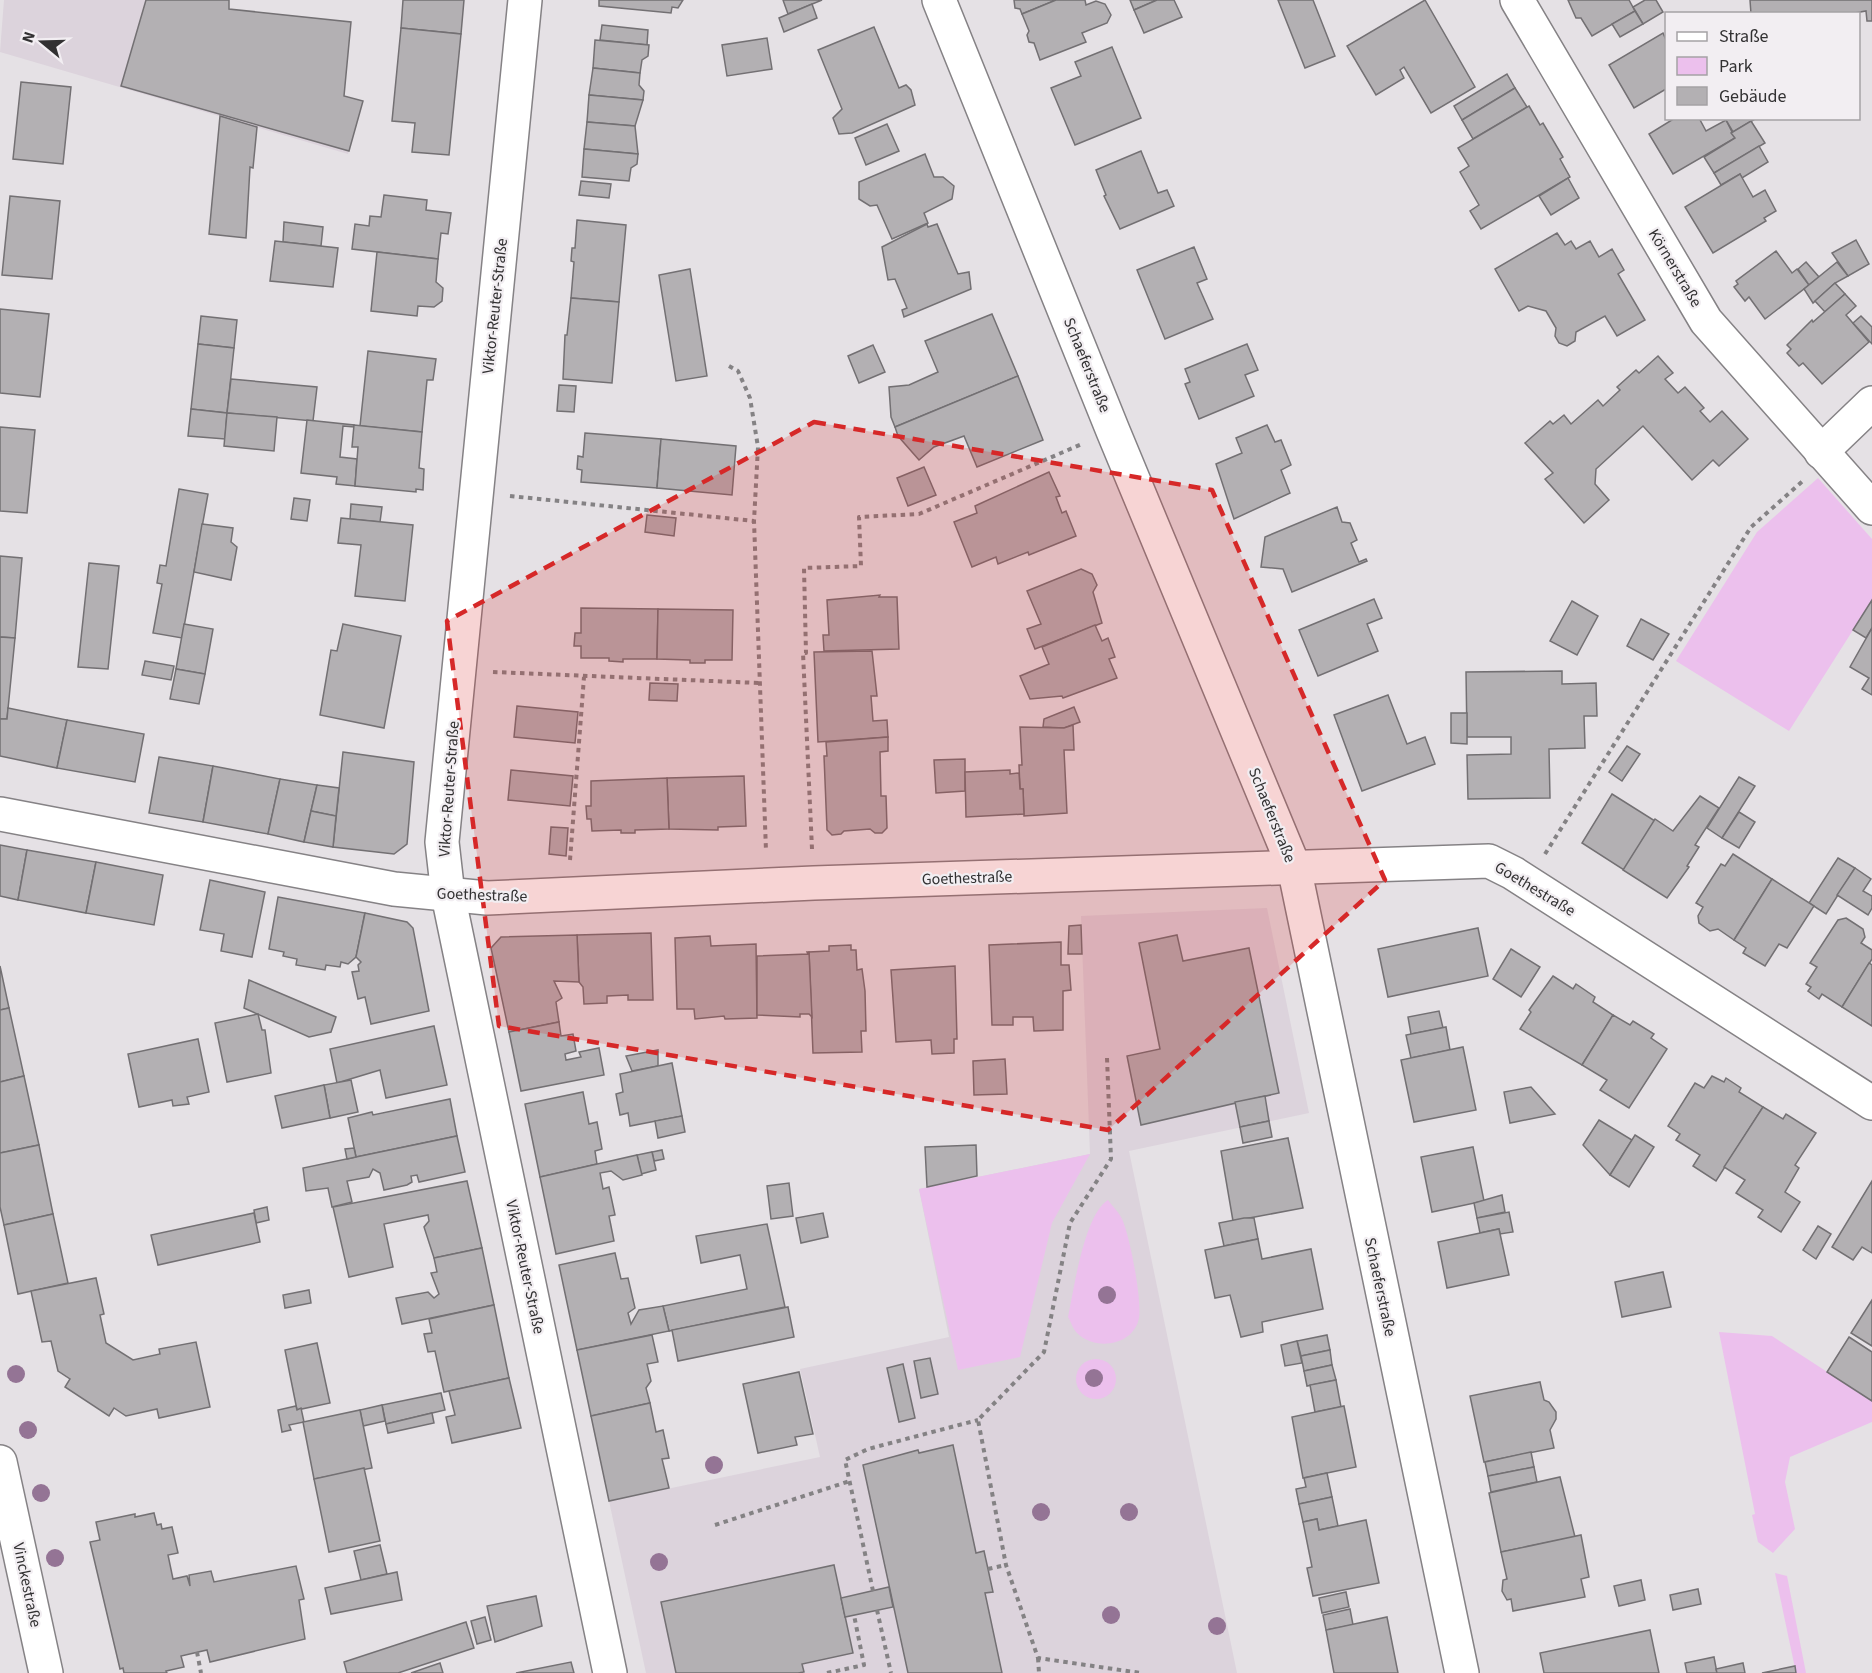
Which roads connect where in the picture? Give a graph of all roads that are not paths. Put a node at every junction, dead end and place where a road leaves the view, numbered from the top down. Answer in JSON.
{"nodes":[{"id":1,"x":525,"y":0,"type":"edge"},
{"id":2,"x":939,"y":0,"type":"edge"},
{"id":3,"x":1517,"y":0,"type":"edge"},
{"id":4,"x":1872,"y":404,"type":"edge"},
{"id":5,"x":1821,"y":452,"type":"junction"},
{"id":6,"x":1872,"y":508,"type":"edge"},
{"id":7,"x":0,"y":814,"type":"edge"},
{"id":8,"x":1294,"y":867,"type":"junction"},
{"id":9,"x":448,"y":895,"type":"junction"},
{"id":10,"x":1872,"y":1103,"type":"edge"},
{"id":11,"x":0,"y":1462,"type":"edge"},
{"id":12,"x":46,"y":1673,"type":"edge"},
{"id":13,"x":610,"y":1673,"type":"edge"},
{"id":14,"x":1462,"y":1673,"type":"edge"}],
"edges":[{"from":1,"to":9,"type":"street","name":"Viktor-Reuter-Straße"},
{"from":2,"to":8,"type":"street","name":"Schaeferstraße"},
{"from":3,"to":5,"type":"street","name":"Körnerstraße"},
{"from":4,"to":5,"type":"street"},
{"from":5,"to":6,"type":"street","name":"Körnerstraße"},
{"from":7,"to":9,"type":"street","name":"Goethestraße"},
{"from":8,"to":9,"type":"street","name":"Goethestraße"},
{"from":8,"to":10,"type":"street","name":"Goethestraße"},
{"from":8,"to":14,"type":"street","name":"Schaeferstraße"},
{"from":9,"to":13,"type":"street","name":"Viktor-Reuter-Straße"},
{"from":11,"to":12,"type":"street","name":"Vinckestraße"}]}
